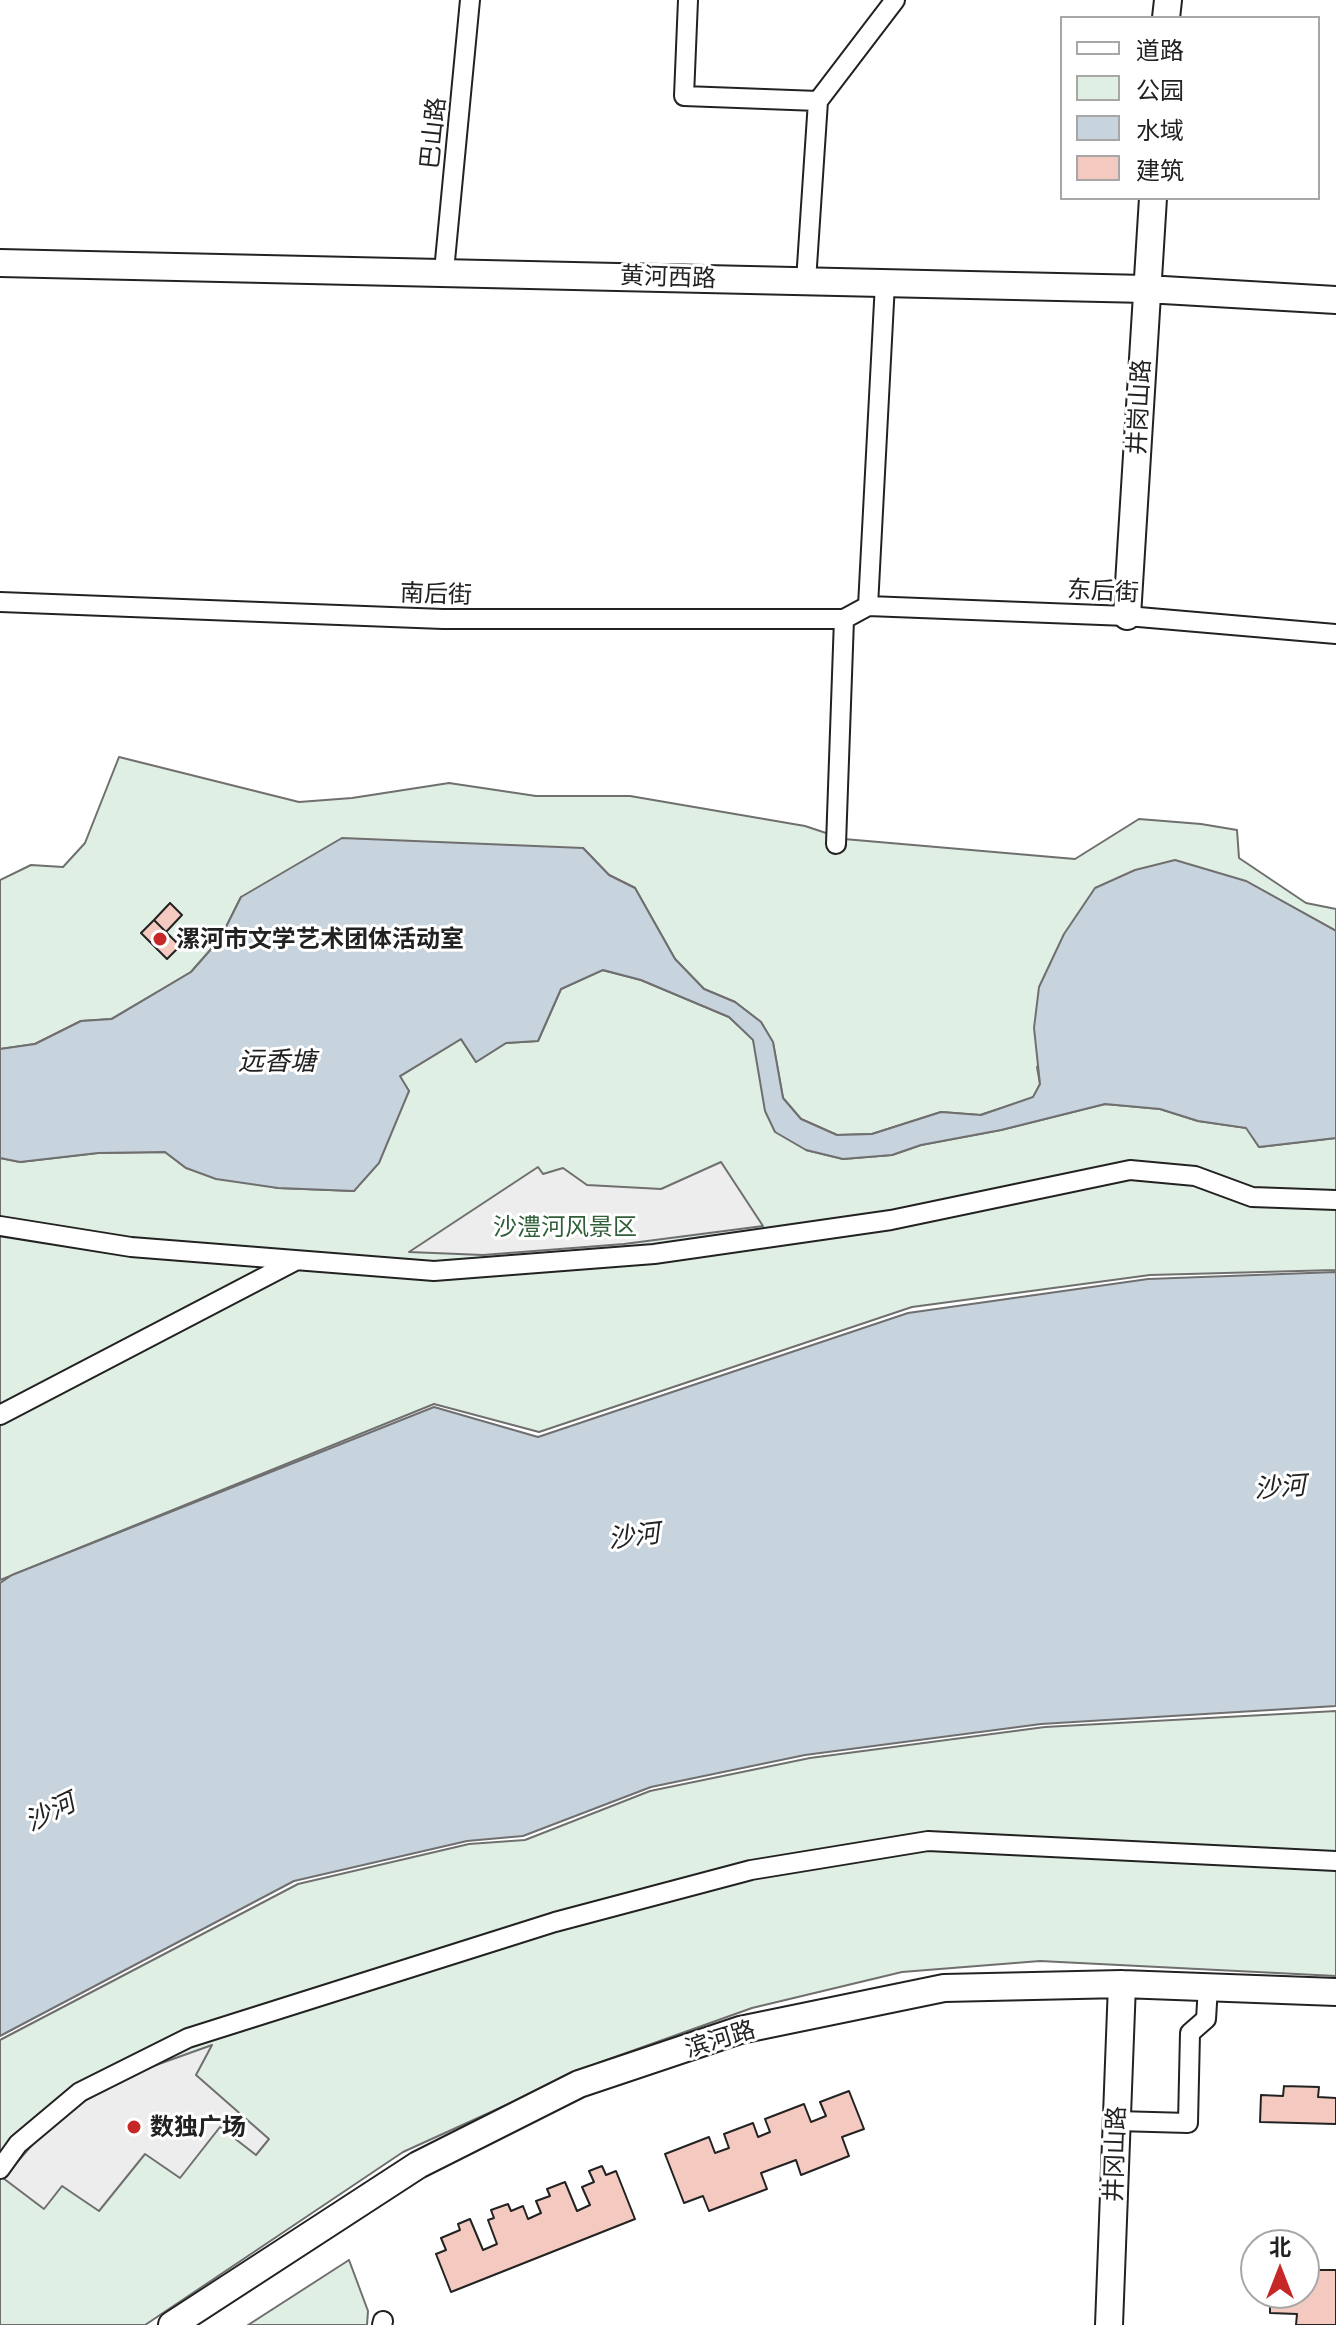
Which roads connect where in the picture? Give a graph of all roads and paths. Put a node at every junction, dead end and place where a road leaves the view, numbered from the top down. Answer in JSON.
{"nodes":[{"id":1,"x":470,"y":0,"type":"edge"},
{"id":2,"x":688,"y":0,"type":"edge"},
{"id":3,"x":895,"y":0,"type":"edge"},
{"id":4,"x":818,"y":101,"type":"junction"},
{"id":5,"x":1153,"y":200,"type":"edge"},
{"id":6,"x":0,"y":263,"type":"edge"},
{"id":7,"x":444,"y":271,"type":"junction"},
{"id":8,"x":806,"y":281,"type":"junction"},
{"id":9,"x":885,"y":283,"type":"junction"},
{"id":10,"x":1146,"y":289,"type":"junction"},
{"id":11,"x":1336,"y":300,"type":"edge"},
{"id":12,"x":0,"y":602,"type":"edge"},
{"id":13,"x":868,"y":606,"type":"junction"},
{"id":14,"x":1127,"y":616,"type":"junction"},
{"id":15,"x":844,"y":619,"type":"junction"},
{"id":16,"x":1336,"y":634,"type":"edge"},
{"id":17,"x":836,"y":844,"type":"dead end"},
{"id":18,"x":1336,"y":1200,"type":"edge"},
{"id":19,"x":0,"y":1226,"type":"edge"},
{"id":20,"x":295,"y":1261,"type":"junction"},
{"id":21,"x":0,"y":1415,"type":"edge"},
{"id":22,"x":1336,"y":1861,"type":"edge"},
{"id":23,"x":1122,"y":1984,"type":"junction"},
{"id":24,"x":1208,"y":1987,"type":"junction"},
{"id":25,"x":1336,"y":1992,"type":"edge"},
{"id":26,"x":1117,"y":2121,"type":"junction"},
{"id":27,"x":0,"y":2169,"type":"edge"},
{"id":28,"x":172,"y":2325,"type":"edge"},
{"id":29,"x":1109,"y":2325,"type":"edge"}],
"edges":[{"from":1,"to":7,"type":"street","name":"巴山路"},
{"from":2,"to":4,"type":"street"},
{"from":3,"to":4,"type":"street"},
{"from":4,"to":8,"type":"street"},
{"from":5,"to":10,"type":"street","name":"井岗山路"},
{"from":6,"to":7,"type":"street","name":"黄河西路"},
{"from":7,"to":8,"type":"street","name":"黄河西路"},
{"from":8,"to":9,"type":"street","name":"黄河西路"},
{"from":9,"to":10,"type":"street","name":"黄河西路"},
{"from":9,"to":13,"type":"street"},
{"from":10,"to":11,"type":"street","name":"黄河西路"},
{"from":10,"to":14,"type":"street","name":"井岗山路"},
{"from":12,"to":15,"type":"street","name":"南后街"},
{"from":13,"to":14,"type":"street","name":"东后街"},
{"from":13,"to":15,"type":"street","name":"南后街"},
{"from":14,"to":16,"type":"street","name":"东后街"},
{"from":15,"to":17,"type":"street"},
{"from":18,"to":20,"type":"street"},
{"from":19,"to":20,"type":"street"},
{"from":20,"to":21,"type":"street"},
{"from":22,"to":27,"type":"street"},
{"from":23,"to":24,"type":"street","name":"滨河路"},
{"from":23,"to":26,"type":"street","name":"井冈山路"},
{"from":23,"to":28,"type":"street","name":"滨河路"},
{"from":24,"to":25,"type":"street","name":"滨河路"},
{"from":24,"to":26,"type":"street"},
{"from":26,"to":29,"type":"street","name":"井冈山路"}]}
